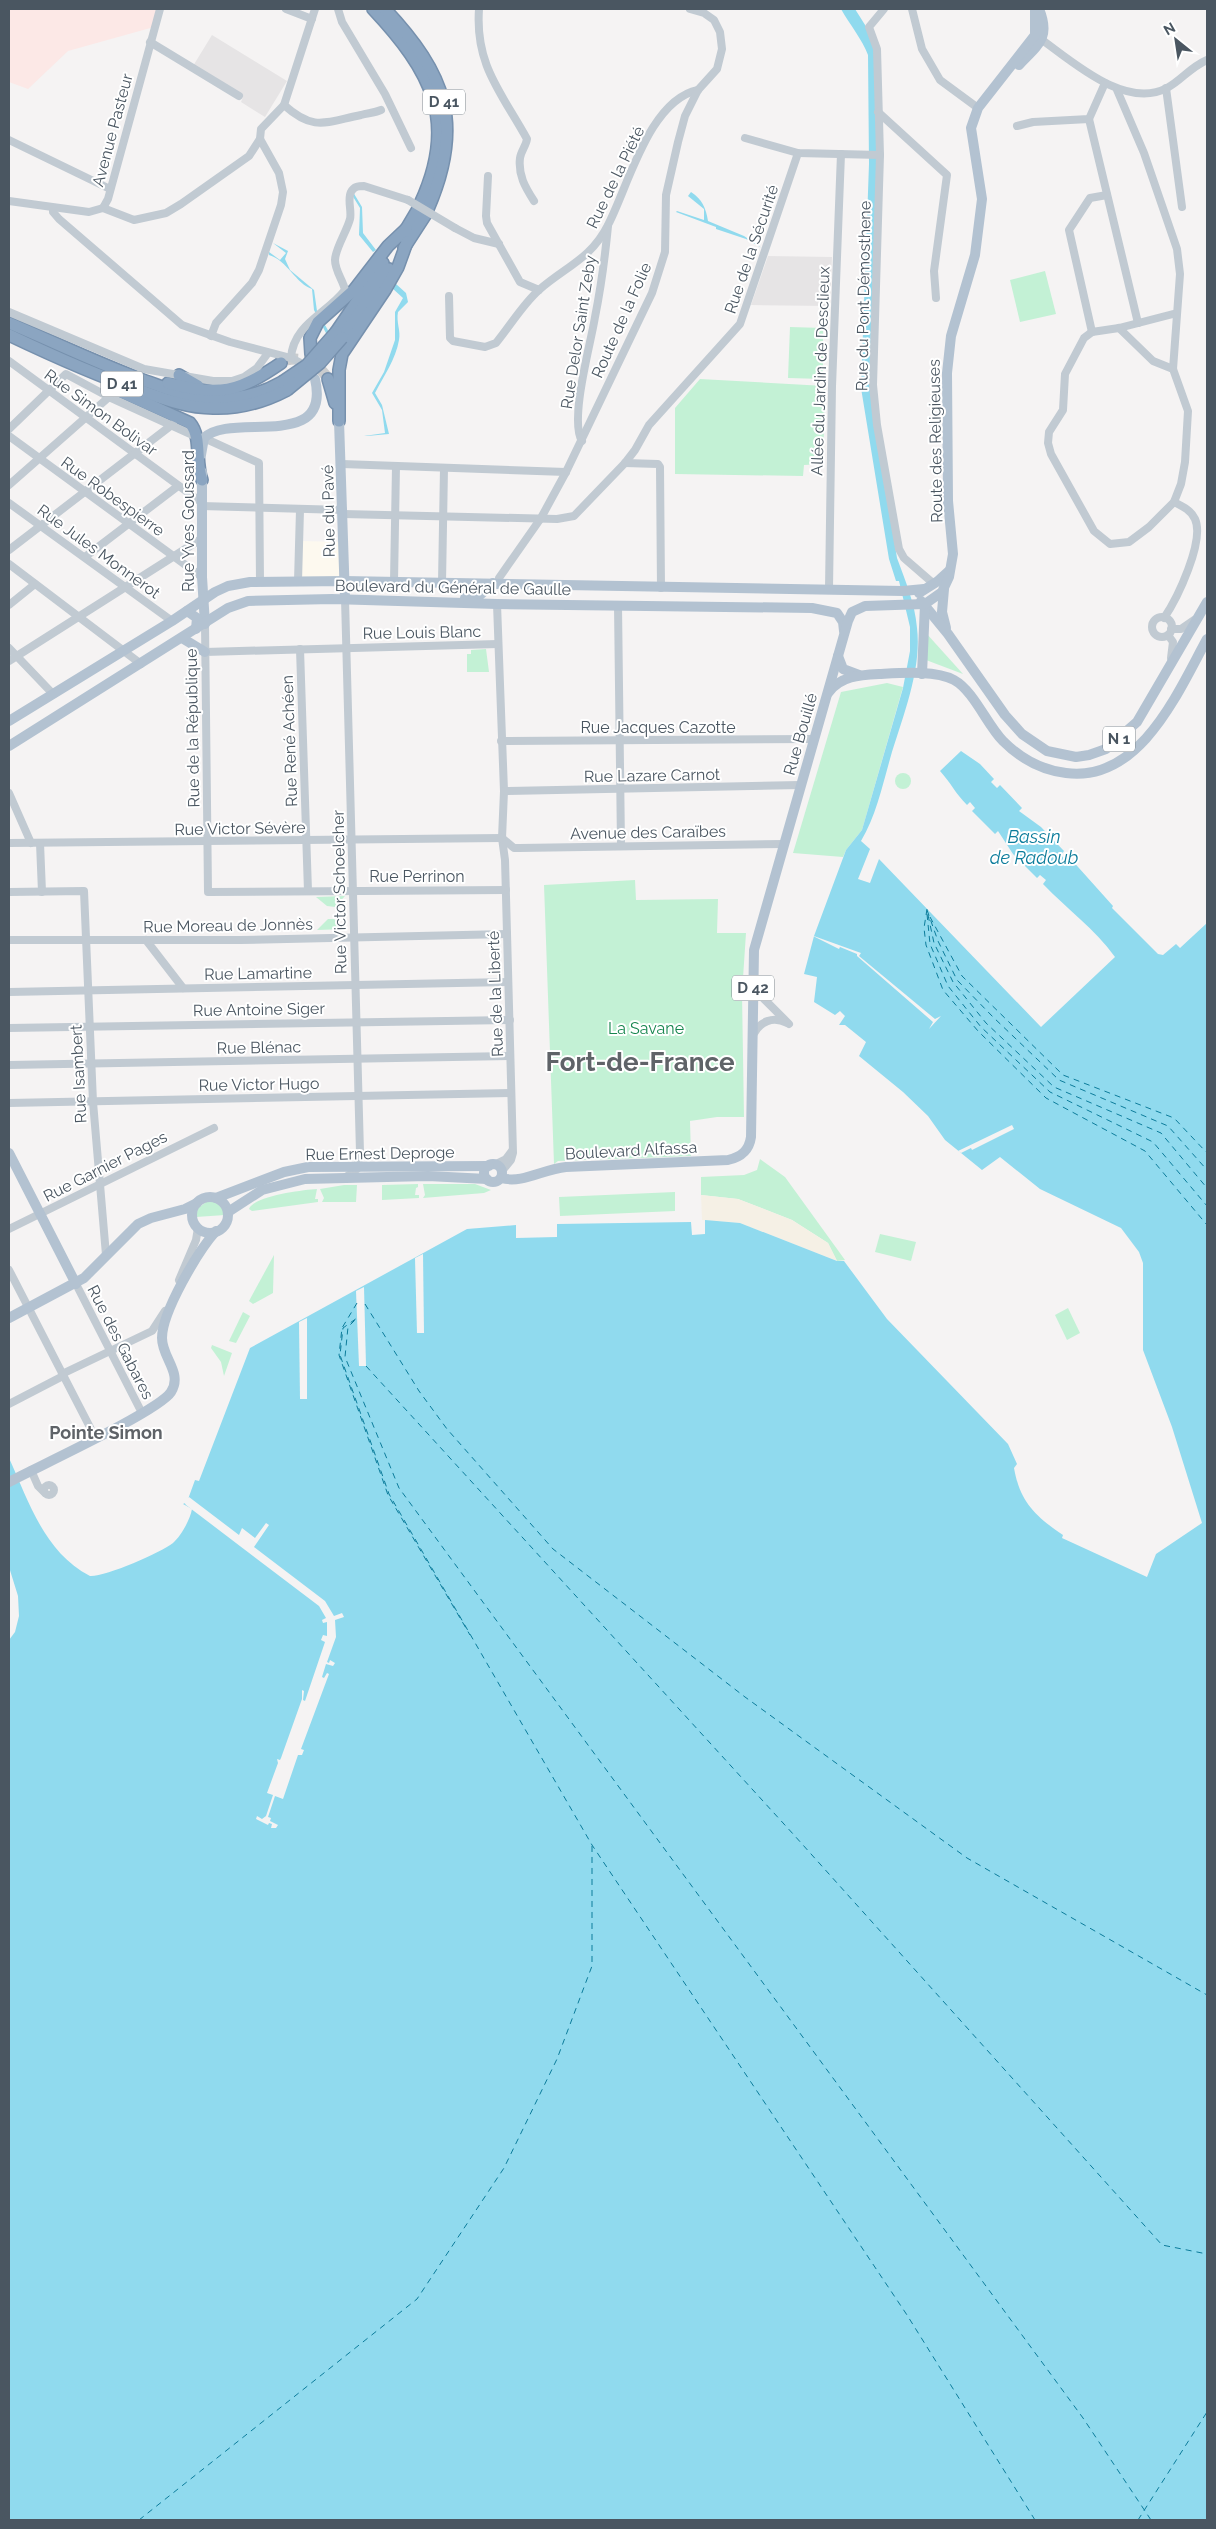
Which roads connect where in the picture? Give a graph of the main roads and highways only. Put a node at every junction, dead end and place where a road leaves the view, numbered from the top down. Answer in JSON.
{"nodes":[{"id":1,"x":373,"y":9,"type":"edge"},
{"id":2,"x":385,"y":9,"type":"edge"},
{"id":3,"x":1035,"y":9,"type":"edge"},
{"id":4,"x":1039,"y":9,"type":"edge"},
{"id":5,"x":1039,"y":38,"type":"junction"},
{"id":6,"x":423,"y":209,"type":"junction"},
{"id":7,"x":406,"y":229,"type":"junction"},
{"id":8,"x":407,"y":242,"type":"junction"},
{"id":9,"x":9,"y":323,"type":"edge"},
{"id":10,"x":339,"y":335,"type":"junction"},
{"id":11,"x":9,"y":336,"type":"edge"},
{"id":12,"x":49,"y":340,"type":"junction"},
{"id":13,"x":40,"y":350,"type":"junction"},
{"id":14,"x":311,"y":354,"type":"dead end"},
{"id":15,"x":286,"y":361,"type":"tunnel mouth"},
{"id":16,"x":179,"y":375,"type":"road end"},
{"id":17,"x":315,"y":379,"type":"dead end"},
{"id":18,"x":328,"y":379,"type":"tunnel mouth"},
{"id":19,"x":209,"y":390,"type":"junction"},
{"id":20,"x":240,"y":402,"type":"junction"},
{"id":21,"x":339,"y":422,"type":"junction"},
{"id":22,"x":203,"y":437,"type":"junction"},
{"id":23,"x":202,"y":480,"type":"joint"},
{"id":24,"x":950,"y":570,"type":"junction"},
{"id":25,"x":344,"y":581,"type":"junction"},
{"id":26,"x":496,"y":583,"type":"junction"},
{"id":27,"x":929,"y":587,"type":"junction"},
{"id":28,"x":944,"y":589,"type":"junction"},
{"id":29,"x":903,"y":591,"type":"junction"},
{"id":30,"x":915,"y":597,"type":"junction"},
{"id":31,"x":345,"y":599,"type":"junction"},
{"id":32,"x":429,"y":601,"type":"junction"},
{"id":33,"x":202,"y":602,"type":"junction"},
{"id":34,"x":1207,"y":602,"type":"edge"},
{"id":35,"x":497,"y":604,"type":"junction"},
{"id":36,"x":924,"y":604,"type":"junction"},
{"id":37,"x":906,"y":606,"type":"junction"},
{"id":38,"x":187,"y":611,"type":"junction"},
{"id":39,"x":200,"y":626,"type":"junction"},
{"id":40,"x":844,"y":633,"type":"junction"},
{"id":41,"x":948,"y":634,"type":"junction"},
{"id":42,"x":182,"y":638,"type":"junction"},
{"id":43,"x":1207,"y":639,"type":"edge"},
{"id":44,"x":205,"y":652,"type":"road end"},
{"id":45,"x":838,"y":656,"type":"junction"},
{"id":46,"x":922,"y":674,"type":"junction"},
{"id":47,"x":860,"y":675,"type":"junction"},
{"id":48,"x":826,"y":696,"type":"junction"},
{"id":49,"x":9,"y":721,"type":"edge"},
{"id":50,"x":9,"y":746,"type":"edge"},
{"id":51,"x":751,"y":1136,"type":"joint"},
{"id":52,"x":9,"y":1153,"type":"edge"},
{"id":53,"x":497,"y":1170,"type":"junction"},
{"id":54,"x":216,"y":1198,"type":"junction"},
{"id":55,"x":197,"y":1202,"type":"junction"},
{"id":56,"x":228,"y":1212,"type":"junction"},
{"id":57,"x":216,"y":1231,"type":"junction"},
{"id":58,"x":76,"y":1284,"type":"junction"},
{"id":59,"x":9,"y":1318,"type":"edge"},
{"id":60,"x":9,"y":1482,"type":"edge"}],
"edges":[{"from":1,"to":6,"type":"highway","number":"D 41"},
{"from":2,"to":6,"type":"highway","number":"D 41"},
{"from":3,"to":5,"type":"main road"},
{"from":4,"to":5,"type":"main road"},
{"from":5,"to":24,"type":"main road","name":"Route des Religieuses"},
{"from":6,"to":7,"type":"highway","number":"D 41"},
{"from":6,"to":8,"type":"highway","number":"D 41"},
{"from":7,"to":10,"type":"highway","number":"D 41"},
{"from":7,"to":14,"type":"highway"},
{"from":8,"to":10,"type":"highway","number":"D 41"},
{"from":8,"to":21,"type":"highway"},
{"from":9,"to":12,"type":"highway","number":"D 41"},
{"from":10,"to":20,"type":"highway","number":"D 41","bridge":true},
{"from":11,"to":13,"type":"highway","number":"D 41"},
{"from":12,"to":19,"type":"highway"},
{"from":12,"to":20,"type":"highway","number":"D 41"},
{"from":13,"to":20,"type":"highway","number":"D 41"},
{"from":13,"to":22,"type":"highway"},
{"from":15,"to":19,"type":"highway"},
{"from":16,"to":19,"type":"highway"},
{"from":17,"to":22,"type":"main road","name":"Rue Yves Goussard"},
{"from":18,"to":21,"type":"highway"},
{"from":21,"to":25,"type":"main road","name":"Rue du Pavé"},
{"from":22,"to":23,"type":"highway"},
{"from":23,"to":33,"type":"main road","name":"Rue Yves Goussard"},
{"from":24,"to":27,"type":"main road"},
{"from":24,"to":28,"type":"main road"},
{"from":25,"to":26,"type":"main road","name":"Boulevard du Général de Gaulle","number":"N 1"},
{"from":25,"to":31,"type":"main road","name":"Rue du Pavé"},
{"from":25,"to":33,"type":"main road","name":"Boulevard du Général de Gaulle","number":"N 1"},
{"from":26,"to":29,"type":"main road","name":"Boulevard du Général de Gaulle","number":"N 1"},
{"from":26,"to":32,"type":"main road"},
{"from":26,"to":35,"type":"main road"},
{"from":27,"to":29,"type":"main road","name":"Boulevard du Général de Gaulle","number":"N 1"},
{"from":27,"to":30,"type":"main road"},
{"from":28,"to":36,"type":"main road"},
{"from":28,"to":41,"type":"main road"},
{"from":29,"to":30,"type":"main road","number":"N 1"},
{"from":30,"to":36,"type":"main road","number":"N 1"},
{"from":30,"to":37,"type":"main road"},
{"from":31,"to":32,"type":"main road","name":"Boulevard du Général de Gaulle"},
{"from":31,"to":39,"type":"main road","name":"Boulevard du Général de Gaulle"},
{"from":32,"to":35,"type":"main road","name":"Boulevard du Général de Gaulle"},
{"from":33,"to":38,"type":"main road","name":"Boulevard du Général de Gaulle","number":"N 1"},
{"from":33,"to":39,"type":"main road","name":"Rue Yves Goussard"},
{"from":34,"to":41,"type":"main road","number":"N 1"},
{"from":35,"to":40,"type":"main road","name":"Boulevard du Général de Gaulle"},
{"from":36,"to":37,"type":"main road"},
{"from":36,"to":41,"type":"main road","number":"N 1"},
{"from":36,"to":46,"type":"main road"},
{"from":37,"to":40,"type":"main road"},
{"from":38,"to":39,"type":"main road"},
{"from":38,"to":49,"type":"main road","name":"Boulevard du Général de Gaulle","number":"N 1"},
{"from":39,"to":42,"type":"main road","name":"Boulevard du Général de Gaulle"},
{"from":40,"to":45,"type":"main road","name":"Rue Bouillé","number":"D 42"},
{"from":42,"to":44,"type":"main road"},
{"from":42,"to":50,"type":"main road","name":"Boulevard du Général de Gaulle"},
{"from":43,"to":46,"type":"main road","number":"N 1"},
{"from":45,"to":47,"type":"main road"},
{"from":45,"to":48,"type":"main road","name":"Rue Bouillé","number":"D 42"},
{"from":46,"to":47,"type":"main road","number":"N 1"},
{"from":47,"to":48,"type":"main road","number":"N 1"},
{"from":48,"to":51,"type":"main road","name":"Rue Bouillé","number":"D 42"},
{"from":51,"to":53,"type":"main road","name":"Boulevard Alfassa","number":"D 42"},
{"from":52,"to":58,"type":"main road"},
{"from":53,"to":54,"type":"main road","name":"Rue Ernest Deproge"},
{"from":53,"to":56,"type":"main road","name":"Rue Ernest Deproge"},
{"from":54,"to":55,"type":"main road"},
{"from":54,"to":56,"type":"main road"},
{"from":55,"to":57,"type":"main road"},
{"from":55,"to":58,"type":"main road"},
{"from":56,"to":57,"type":"main road"},
{"from":57,"to":60,"type":"main road"},
{"from":58,"to":59,"type":"main road"}]}
